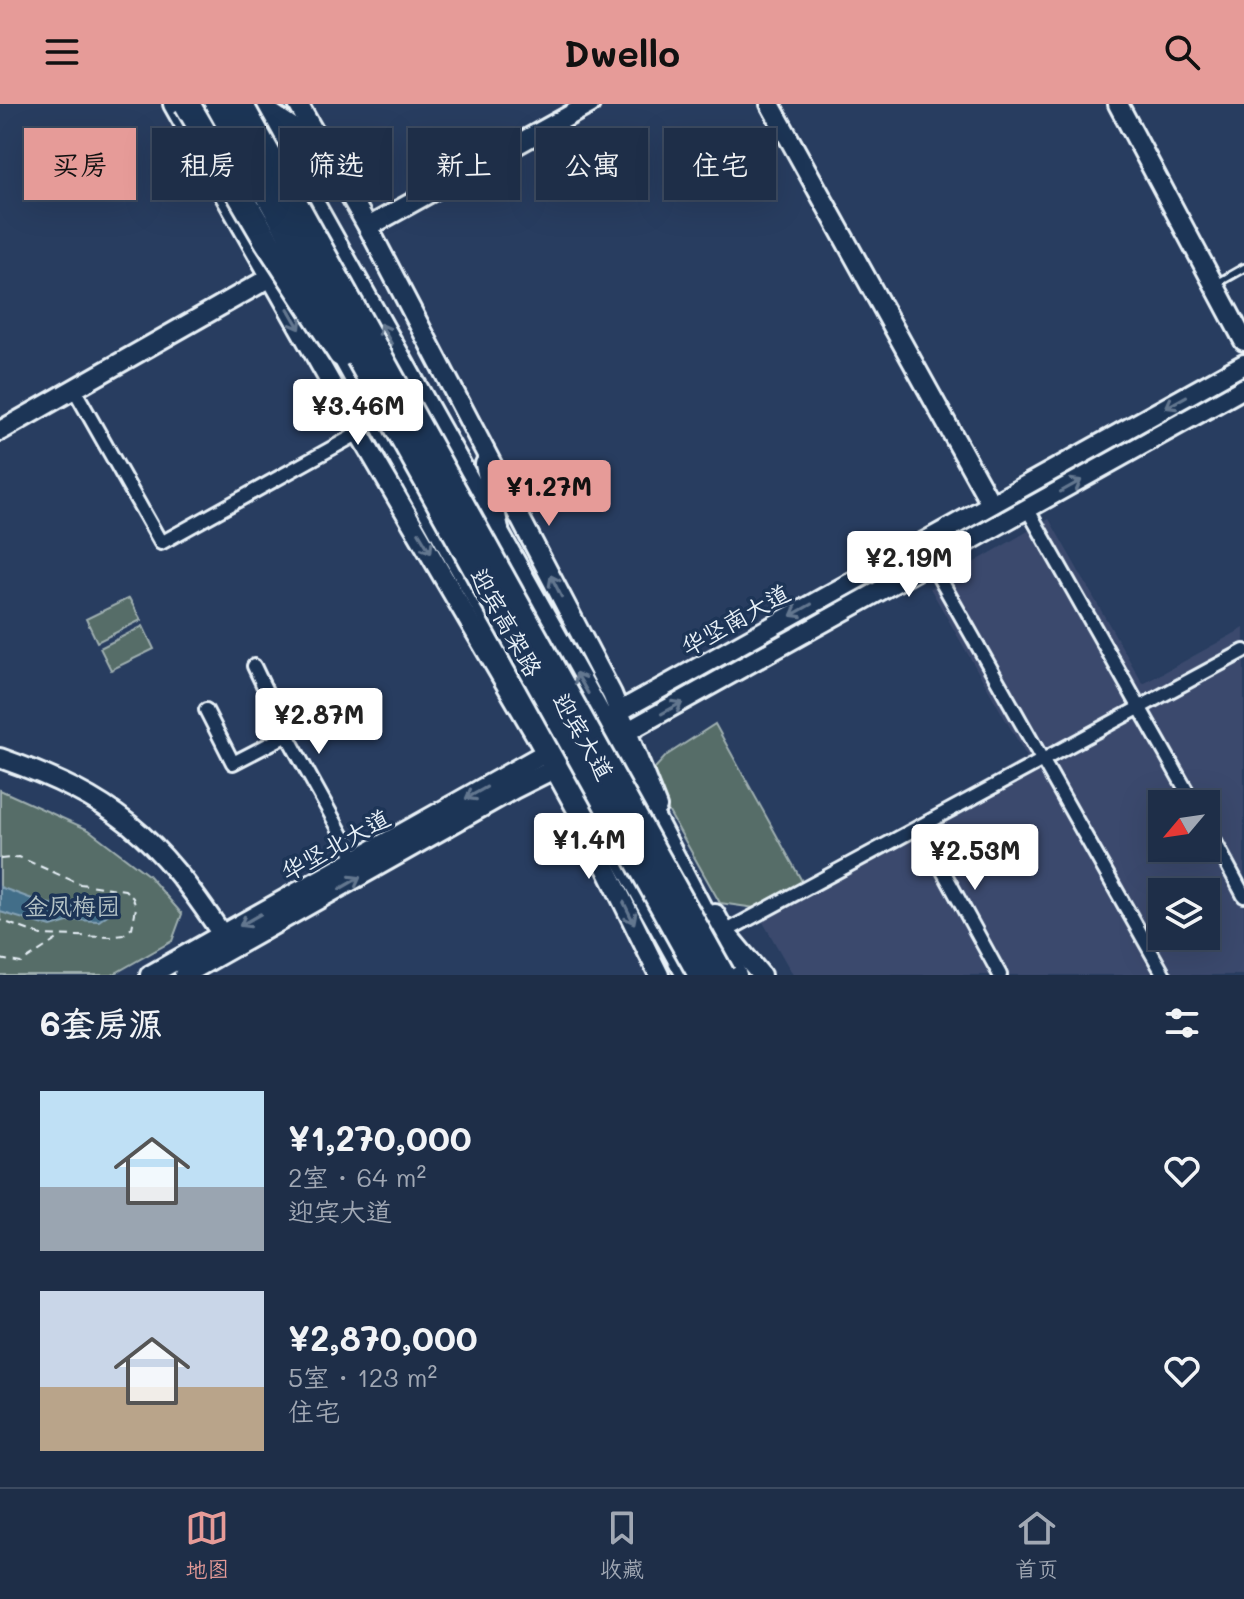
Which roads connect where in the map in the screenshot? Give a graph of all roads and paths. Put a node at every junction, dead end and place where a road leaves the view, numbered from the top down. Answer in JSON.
{"nodes":[{"id":1,"x":173,"y":104,"type":"edge"},
{"id":2,"x":187,"y":104,"type":"edge"},
{"id":3,"x":203,"y":104,"type":"edge"},
{"id":4,"x":218,"y":104,"type":"edge"},
{"id":5,"x":240,"y":104,"type":"edge"},
{"id":6,"x":259,"y":104,"type":"edge"},
{"id":7,"x":298,"y":104,"type":"edge"},
{"id":8,"x":590,"y":104,"type":"edge"},
{"id":9,"x":770,"y":104,"type":"edge"},
{"id":10,"x":1118,"y":104,"type":"edge"},
{"id":11,"x":294,"y":128,"type":"edge"},
{"id":12,"x":312,"y":128,"type":"edge"},
{"id":13,"x":353,"y":200,"type":"edge"},
{"id":14,"x":368,"y":227,"type":"junction"},
{"id":15,"x":1244,"y":268,"type":"edge"},
{"id":16,"x":271,"y":277,"type":"junction"},
{"id":17,"x":1214,"y":285,"type":"junction"},
{"id":18,"x":1244,"y":341,"type":"edge"},
{"id":19,"x":1244,"y":364,"type":"edge"},
{"id":20,"x":1244,"y":388,"type":"edge"},
{"id":21,"x":74,"y":389,"type":"junction"},
{"id":22,"x":364,"y":394,"type":"junction"},
{"id":23,"x":0,"y":431,"type":"edge"},
{"id":24,"x":359,"y":433,"type":"junction"},
{"id":25,"x":480,"y":440,"type":"junction"},
{"id":26,"x":392,"y":487,"type":"junction"},
{"id":27,"x":991,"y":504,"type":"junction"},
{"id":28,"x":1028,"y":510,"type":"junction"},
{"id":29,"x":502,"y":543,"type":"junction"},
{"id":30,"x":466,"y":548,"type":"junction"},
{"id":31,"x":931,"y":563,"type":"junction"},
{"id":32,"x":1244,"y":651,"type":"edge"},
{"id":33,"x":254,"y":666,"type":"dead end"},
{"id":34,"x":1142,"y":706,"type":"junction"},
{"id":35,"x":206,"y":710,"type":"dead end"},
{"id":36,"x":611,"y":716,"type":"junction"},
{"id":37,"x":287,"y":735,"type":"junction"},
{"id":38,"x":621,"y":736,"type":"junction"},
{"id":39,"x":0,"y":758,"type":"edge"},
{"id":40,"x":556,"y":758,"type":"junction"},
{"id":41,"x":1045,"y":759,"type":"junction"},
{"id":42,"x":1187,"y":790,"type":"edge"},
{"id":43,"x":919,"y":827,"type":"junction"},
{"id":44,"x":1220,"y":851,"type":"edge"},
{"id":45,"x":0,"y":859,"type":"edge"},
{"id":46,"x":356,"y":860,"type":"junction"},
{"id":47,"x":1244,"y":896,"type":"edge"},
{"id":48,"x":0,"y":920,"type":"edge"},
{"id":49,"x":720,"y":935,"type":"junction"},
{"id":50,"x":223,"y":936,"type":"junction"},
{"id":51,"x":60,"y":938,"type":"junction"},
{"id":52,"x":0,"y":959,"type":"edge"},
{"id":53,"x":150,"y":975,"type":"edge"},
{"id":54,"x":184,"y":975,"type":"edge"},
{"id":55,"x":659,"y":975,"type":"edge"},
{"id":56,"x":687,"y":975,"type":"edge"},
{"id":57,"x":701,"y":975,"type":"edge"},
{"id":58,"x":722,"y":975,"type":"edge"},
{"id":59,"x":736,"y":975,"type":"edge"},
{"id":60,"x":761,"y":975,"type":"edge"},
{"id":61,"x":1000,"y":975,"type":"edge"},
{"id":62,"x":1164,"y":975,"type":"edge"}],
"edges":[{"from":1,"to":16,"type":"street"},
{"from":2,"to":30,"type":"highway","bridge":true},
{"from":3,"to":22,"type":"main road","name":"迎宾大道"},
{"from":4,"to":30,"type":"highway","name":"迎宾高架路","bridge":true},
{"from":5,"to":58,"type":"highway","name":"迎宾高架路","bridge":true},
{"from":6,"to":11,"type":"street"},
{"from":29,"to":6,"type":"main road","name":"迎宾大道","one_way":true},
{"from":7,"to":12,"type":"street"},
{"from":8,"to":14,"type":"street"},
{"from":9,"to":27,"type":"street"},
{"from":10,"to":17,"type":"street"},
{"from":13,"to":14,"type":"street"},
{"from":14,"to":25,"type":"street"},
{"from":15,"to":17,"type":"lane"},
{"from":16,"to":21,"type":"street"},
{"from":16,"to":24,"type":"street","one_way":true},
{"from":17,"to":18,"type":"street"},
{"from":19,"to":27,"type":"street","name":"华坚南大道","one_way":true},
{"from":28,"to":20,"type":"street","name":"华坚南大道","one_way":true},
{"from":21,"to":23,"type":"street"},
{"from":21,"to":24,"type":"street"},
{"from":22,"to":26,"type":"street"},
{"from":22,"to":40,"type":"main road","name":"迎宾大道"},
{"from":24,"to":26,"type":"street"},
{"from":25,"to":29,"type":"street"},
{"from":36,"to":25,"type":"street","one_way":true},
{"from":26,"to":40,"type":"street","one_way":true},
{"from":27,"to":36,"type":"street","name":"华坚南大道","one_way":true},
{"from":28,"to":31,"type":"street","name":"华坚南大道"},
{"from":28,"to":34,"type":"street"},
{"from":36,"to":29,"type":"main road","name":"迎宾大道","one_way":true},
{"from":30,"to":57,"type":"highway","name":"迎宾高架路","bridge":true},
{"from":38,"to":31,"type":"street","name":"华坚南大道","one_way":true},
{"from":31,"to":41,"type":"street"},
{"from":32,"to":34,"type":"street"},
{"from":33,"to":37,"type":"street"},
{"from":34,"to":41,"type":"street"},
{"from":34,"to":42,"type":"street"},
{"from":35,"to":37,"type":"street"},
{"from":36,"to":38,"type":"main road","name":"迎宾大道"},
{"from":36,"to":40,"type":"street","name":"华坚南大道"},
{"from":37,"to":46,"type":"street"},
{"from":38,"to":40,"type":"street","name":"华坚南大道"},
{"from":38,"to":49,"type":"main road","name":"迎宾大道"},
{"from":39,"to":50,"type":"street"},
{"from":40,"to":46,"type":"street","name":"华坚北大道","one_way":true},
{"from":54,"to":40,"type":"street","name":"华坚北大道","one_way":true},
{"from":40,"to":55,"type":"street","one_way":true},
{"from":40,"to":56,"type":"main road","name":"迎宾大道"},
{"from":41,"to":43,"type":"street"},
{"from":41,"to":62,"type":"street"},
{"from":43,"to":49,"type":"street"},
{"from":43,"to":61,"type":"street"},
{"from":44,"to":47,"type":"street"},
{"from":45,"to":51,"type":"path"},
{"from":46,"to":50,"type":"street","name":"华坚北大道","one_way":true},
{"from":48,"to":51,"type":"path"},
{"from":49,"to":59,"type":"main road","name":"迎宾大道"},
{"from":49,"to":60,"type":"street"},
{"from":50,"to":53,"type":"street","name":"华坚北大道"},
{"from":51,"to":52,"type":"path"}]}
